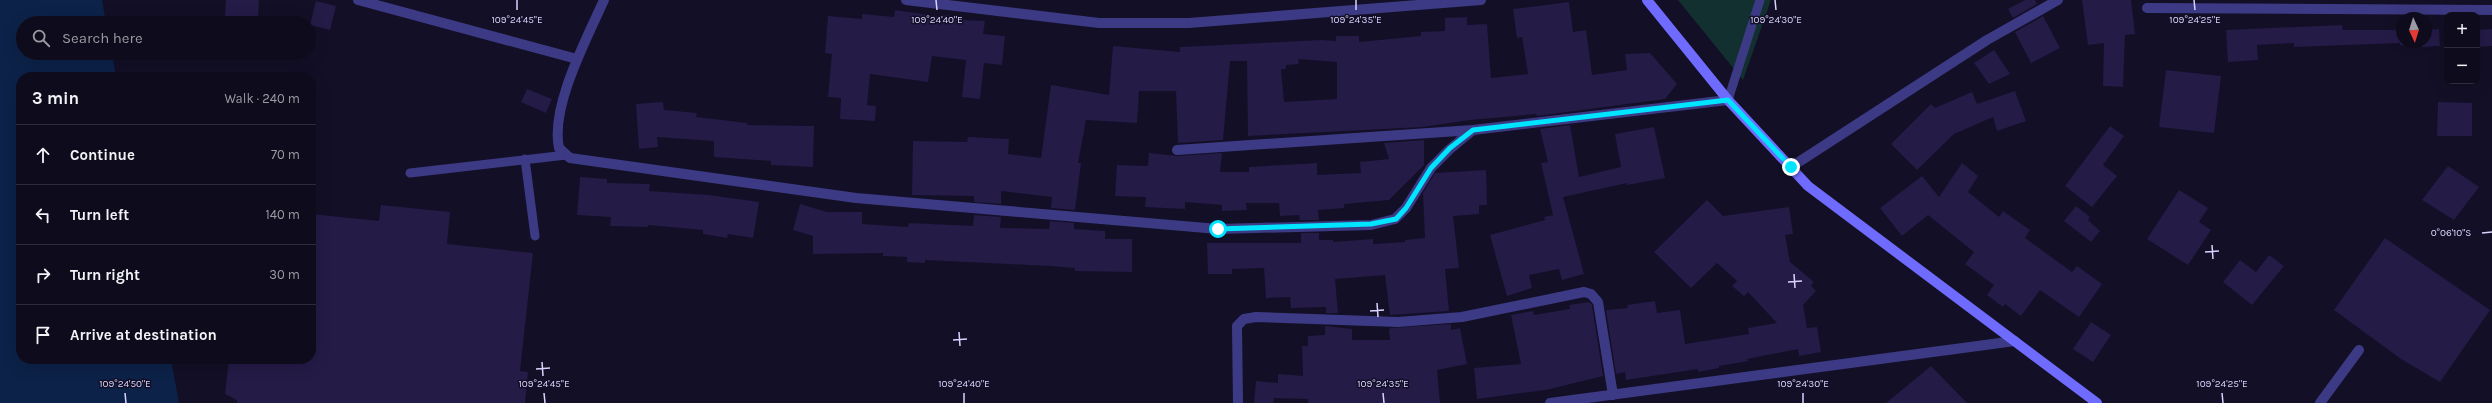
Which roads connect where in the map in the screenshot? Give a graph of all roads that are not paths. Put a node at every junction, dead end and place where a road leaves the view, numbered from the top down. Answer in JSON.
{"nodes":[{"id":1,"x":358,"y":0,"type":"edge"},
{"id":2,"x":604,"y":0,"type":"edge"},
{"id":3,"x":906,"y":0,"type":"edge"},
{"id":4,"x":1481,"y":0,"type":"edge"},
{"id":5,"x":1647,"y":0,"type":"edge"},
{"id":6,"x":1760,"y":0,"type":"edge"},
{"id":7,"x":2058,"y":0,"type":"edge"},
{"id":8,"x":2147,"y":8,"type":"dead end"},
{"id":9,"x":2492,"y":10,"type":"edge"},
{"id":10,"x":577,"y":59,"type":"junction"},
{"id":11,"x":1728,"y":100,"type":"junction"},
{"id":12,"x":1473,"y":130,"type":"junction"},
{"id":13,"x":1176,"y":150,"type":"dead end"},
{"id":14,"x":566,"y":154,"type":"junction"},
{"id":15,"x":525,"y":160,"type":"junction"},
{"id":16,"x":1791,"y":167,"type":"junction"},
{"id":17,"x":410,"y":173,"type":"dead end"},
{"id":18,"x":535,"y":236,"type":"dead end"},
{"id":19,"x":2015,"y":341,"type":"junction"},
{"id":20,"x":2359,"y":350,"type":"dead end"},
{"id":21,"x":1613,"y":395,"type":"junction"},
{"id":22,"x":1238,"y":403,"type":"edge"},
{"id":23,"x":1550,"y":403,"type":"edge"},
{"id":24,"x":2097,"y":403,"type":"edge"},
{"id":25,"x":2320,"y":403,"type":"edge"}],
"edges":[{"from":1,"to":10,"type":"street"},
{"from":2,"to":10,"type":"street"},
{"from":3,"to":4,"type":"street"},
{"from":5,"to":11,"type":"main road"},
{"from":6,"to":11,"type":"lane"},
{"from":7,"to":16,"type":"street"},
{"from":8,"to":9,"type":"street"},
{"from":10,"to":14,"type":"street"},
{"from":11,"to":12,"type":"street"},
{"from":11,"to":16,"type":"main road"},
{"from":12,"to":13,"type":"street"},
{"from":12,"to":14,"type":"street"},
{"from":14,"to":15,"type":"lane"},
{"from":15,"to":17,"type":"lane"},
{"from":15,"to":18,"type":"lane"},
{"from":16,"to":19,"type":"main road"},
{"from":19,"to":21,"type":"street"},
{"from":19,"to":24,"type":"main road"},
{"from":20,"to":25,"type":"street"},
{"from":21,"to":22,"type":"street"},
{"from":21,"to":23,"type":"street"}]}
